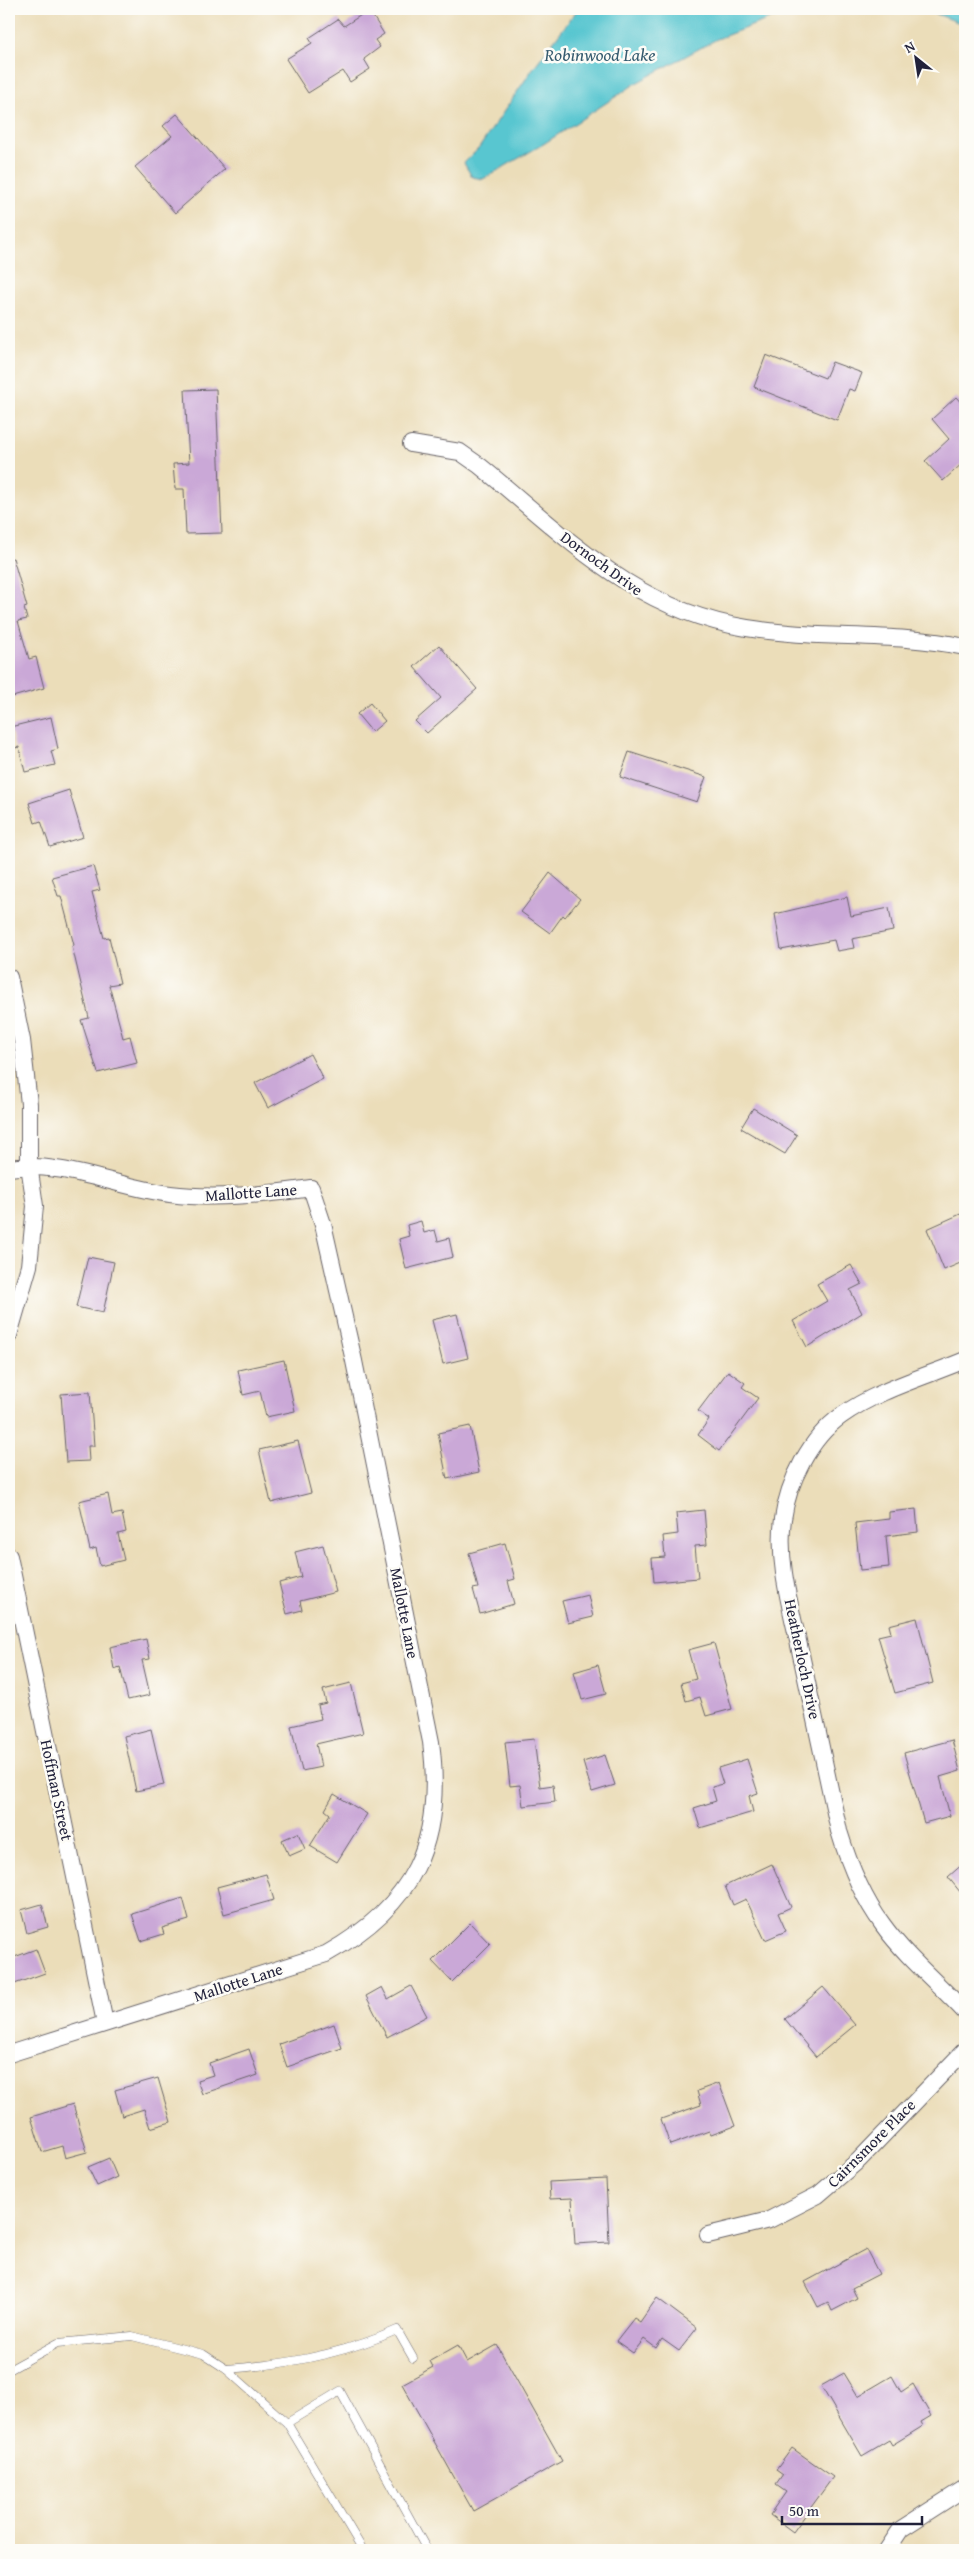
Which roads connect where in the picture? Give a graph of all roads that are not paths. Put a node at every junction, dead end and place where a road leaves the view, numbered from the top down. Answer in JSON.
{"nodes":[{"id":1,"x":411,"y":444,"type":"dead end"},
{"id":2,"x":965,"y":647,"type":"edge"},
{"id":3,"x":9,"y":977,"type":"edge"},
{"id":4,"x":30,"y":1165,"type":"junction"},
{"id":5,"x":9,"y":1168,"type":"edge"},
{"id":6,"x":9,"y":1335,"type":"edge"},
{"id":7,"x":965,"y":1360,"type":"edge"},
{"id":8,"x":9,"y":1556,"type":"edge"},
{"id":9,"x":965,"y":2012,"type":"edge"},
{"id":10,"x":105,"y":2023,"type":"junction"},
{"id":11,"x":965,"y":2050,"type":"edge"},
{"id":12,"x":9,"y":2054,"type":"edge"},
{"id":13,"x":708,"y":2236,"type":"dead end"},
{"id":14,"x":413,"y":2358,"type":"dead end"},
{"id":15,"x":226,"y":2369,"type":"junction"},
{"id":16,"x":9,"y":2370,"type":"edge"},
{"id":17,"x":287,"y":2423,"type":"junction"},
{"id":18,"x":965,"y":2488,"type":"edge"},
{"id":19,"x":363,"y":2550,"type":"edge"},
{"id":20,"x":427,"y":2550,"type":"edge"},
{"id":21,"x":888,"y":2550,"type":"edge"}],
"edges":[{"from":1,"to":2,"type":"street","name":"Dornoch Drive"},
{"from":3,"to":4,"type":"street"},
{"from":4,"to":5,"type":"street"},
{"from":4,"to":6,"type":"street"},
{"from":4,"to":10,"type":"street","name":"Mallotte Lane"},
{"from":7,"to":9,"type":"street","name":"Heatherloch Drive"},
{"from":8,"to":10,"type":"street","name":"Hoffman Street"},
{"from":10,"to":12,"type":"street","name":"Mallotte Lane"},
{"from":11,"to":13,"type":"street","name":"Cairnsmore Place"},
{"from":14,"to":15,"type":"lane"},
{"from":15,"to":16,"type":"lane"},
{"from":15,"to":17,"type":"lane"},
{"from":17,"to":19,"type":"lane"},
{"from":17,"to":20,"type":"lane"},
{"from":18,"to":21,"type":"street"}]}
